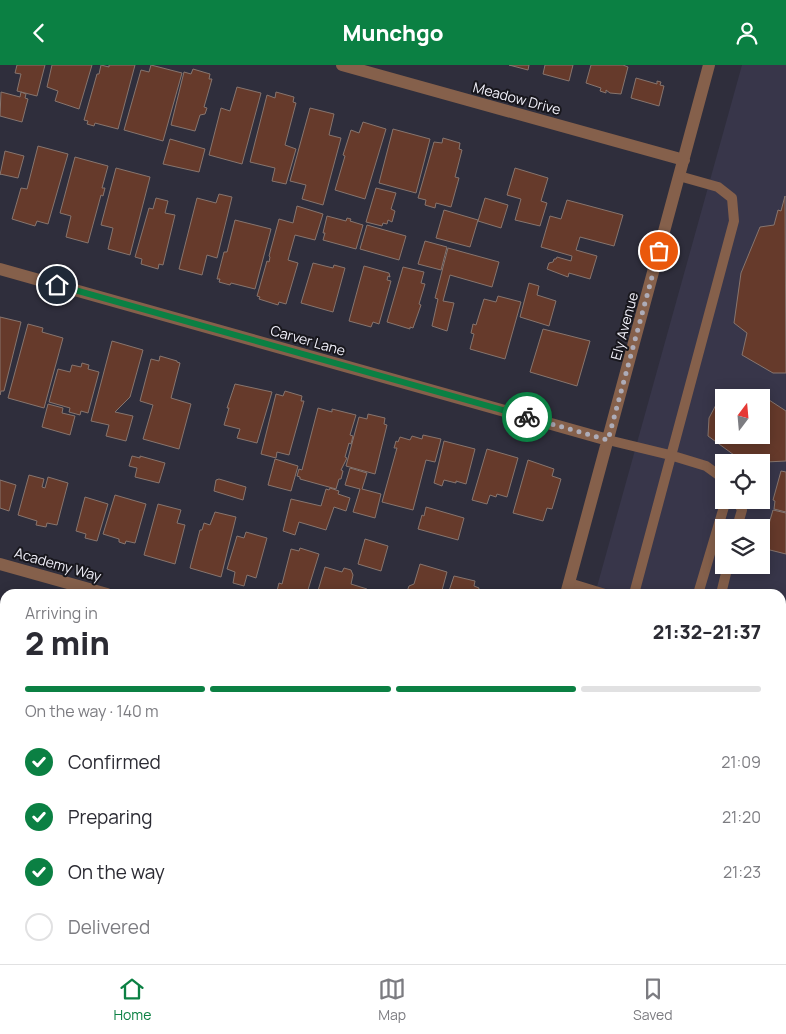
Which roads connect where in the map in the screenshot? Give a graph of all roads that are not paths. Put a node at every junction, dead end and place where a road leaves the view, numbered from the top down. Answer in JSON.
{"nodes":[{"id":1,"x":342,"y":65,"type":"edge"},
{"id":2,"x":709,"y":65,"type":"edge"},
{"id":3,"x":684,"y":160,"type":"junction"},
{"id":4,"x":679,"y":176,"type":"junction"},
{"id":5,"x":0,"y":269,"type":"edge"},
{"id":6,"x":608,"y":440,"type":"junction"},
{"id":7,"x":670,"y":455,"type":"junction"},
{"id":8,"x":715,"y":472,"type":"edge"},
{"id":9,"x":723,"y":509,"type":"edge"},
{"id":10,"x":0,"y":564,"type":"edge"},
{"id":11,"x":726,"y":574,"type":"edge"},
{"id":12,"x":90,"y":589,"type":"edge"},
{"id":13,"x":567,"y":589,"type":"edge"},
{"id":14,"x":635,"y":589,"type":"edge"},
{"id":15,"x":699,"y":589,"type":"edge"},
{"id":16,"x":722,"y":589,"type":"edge"}],
"edges":[{"from":1,"to":3,"type":"street","name":"Meadow Drive"},
{"from":2,"to":3,"type":"street","name":"Ely Avenue"},
{"from":3,"to":4,"type":"street","name":"Ely Avenue"},
{"from":4,"to":6,"type":"street","name":"Ely Avenue"},
{"from":4,"to":7,"type":"lane"},
{"from":5,"to":6,"type":"street","name":"Carver Lane"},
{"from":6,"to":7,"type":"lane"},
{"from":6,"to":13,"type":"street","name":"Ely Avenue"},
{"from":7,"to":8,"type":"lane"},
{"from":7,"to":14,"type":"lane"},
{"from":9,"to":15,"type":"lane"},
{"from":10,"to":12,"type":"street","name":"Academy Way"},
{"from":11,"to":16,"type":"lane"}]}
